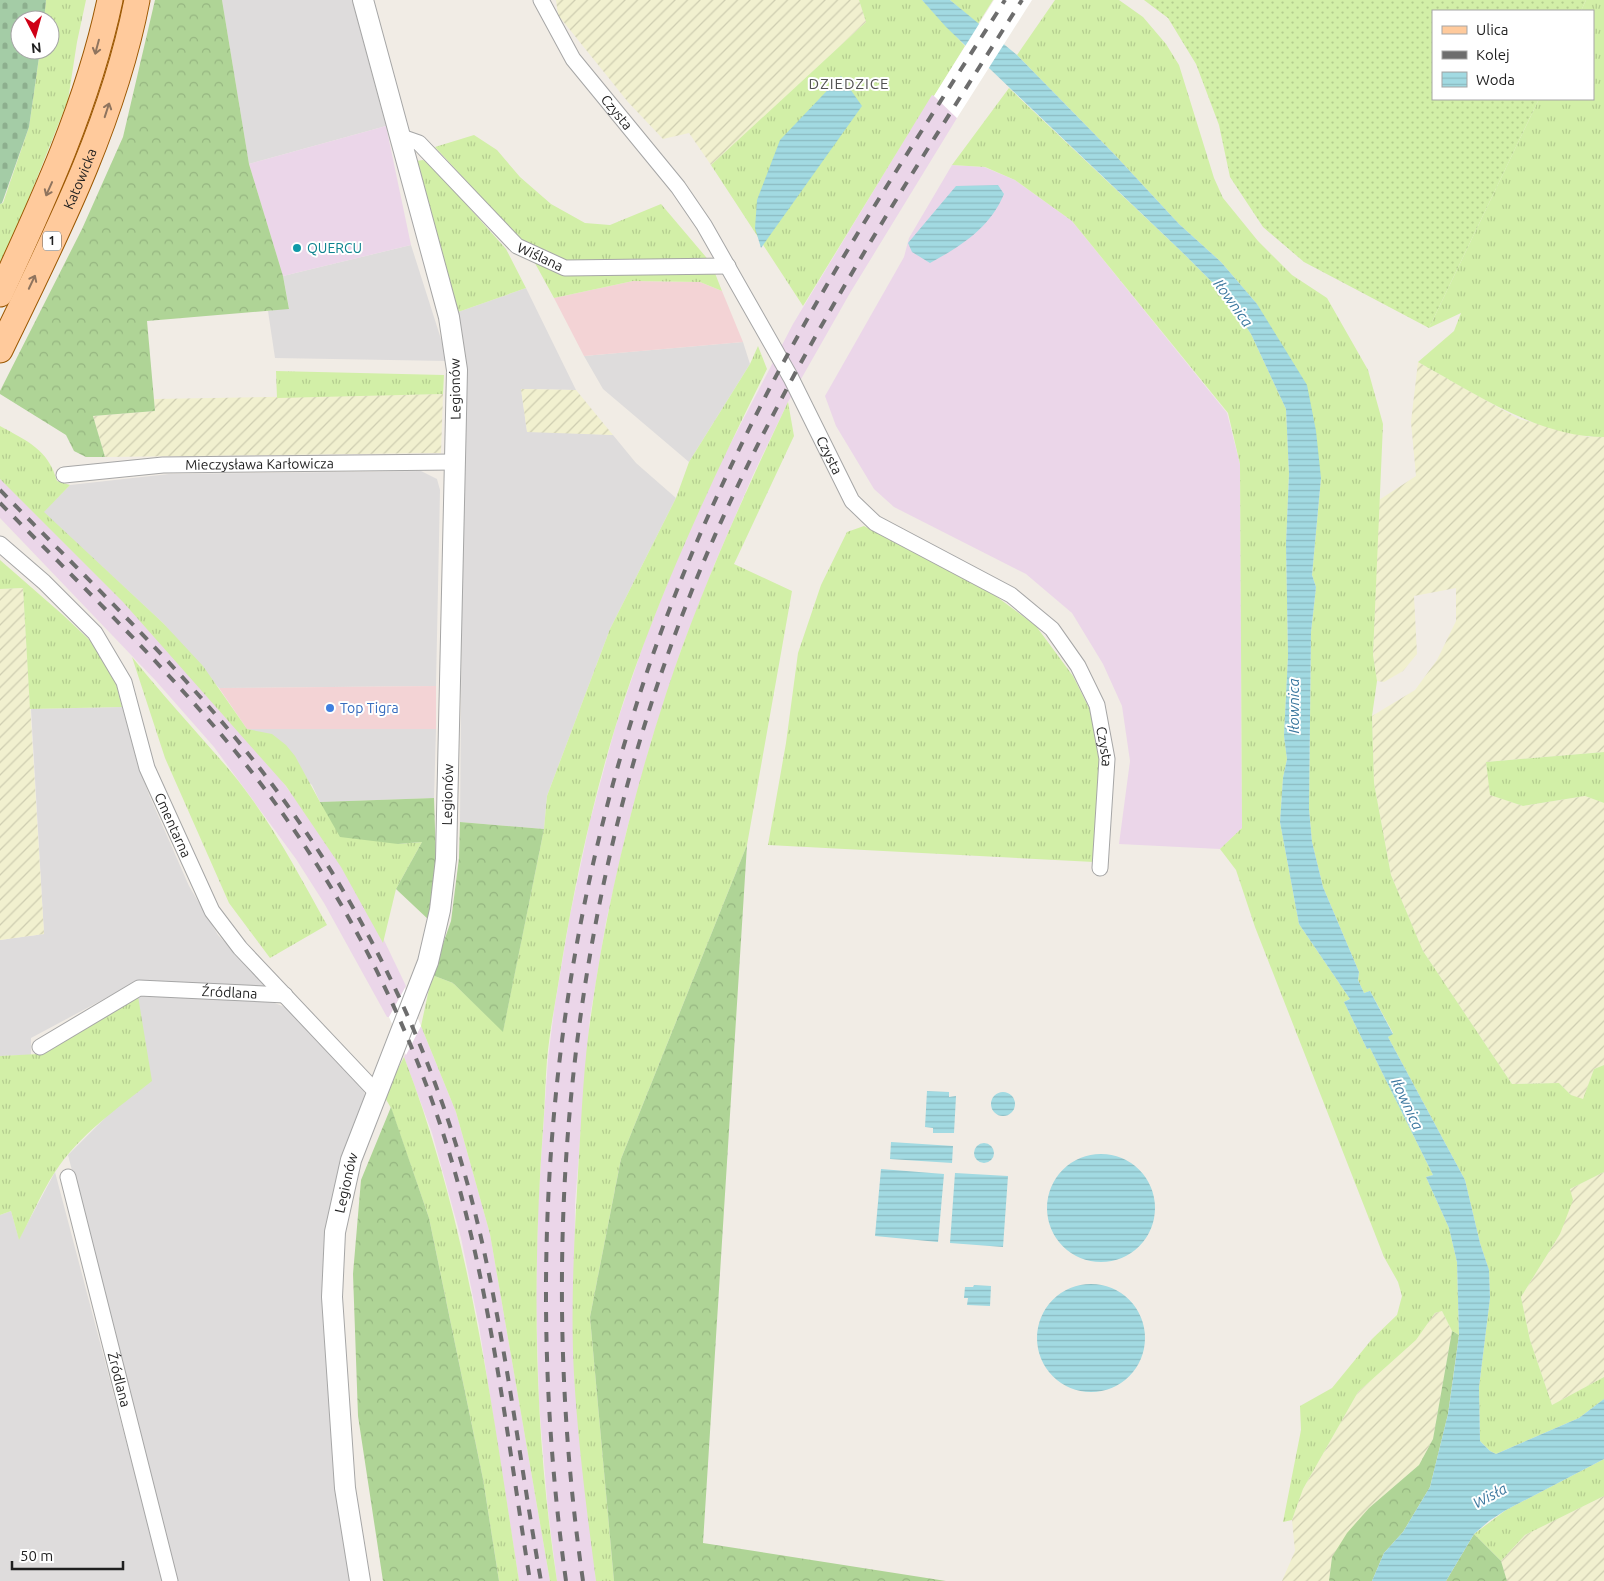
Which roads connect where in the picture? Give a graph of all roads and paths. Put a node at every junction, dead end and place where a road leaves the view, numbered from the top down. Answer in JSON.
{"nodes":[{"id":1,"x":110,"y":0,"type":"edge"},
{"id":2,"x":137,"y":0,"type":"edge"},
{"id":3,"x":363,"y":0,"type":"edge"},
{"id":4,"x":541,"y":0,"type":"edge"},
{"id":5,"x":399,"y":136,"type":"junction"},
{"id":6,"x":728,"y":266,"type":"junction"},
{"id":7,"x":0,"y":294,"type":"edge"},
{"id":8,"x":0,"y":350,"type":"edge"},
{"id":9,"x":455,"y":462,"type":"junction"},
{"id":10,"x":64,"y":475,"type":"dead end"},
{"id":11,"x":0,"y":544,"type":"edge"},
{"id":12,"x":1100,"y":868,"type":"dead end"},
{"id":13,"x":286,"y":995,"type":"junction"},
{"id":14,"x":40,"y":1047,"type":"dead end"},
{"id":15,"x":376,"y":1092,"type":"junction"},
{"id":16,"x":68,"y":1177,"type":"dead end"},
{"id":17,"x":170,"y":1581,"type":"edge"},
{"id":18,"x":360,"y":1581,"type":"edge"}],
"edges":[{"from":1,"to":7,"type":"main road","name":"Katowicka","number":"1","one_way":true},
{"from":8,"to":2,"type":"main road","name":"Katowicka","number":"1","one_way":true},
{"from":3,"to":5,"type":"street","name":"Legionów"},
{"from":4,"to":6,"type":"street","name":"Czysta"},
{"from":5,"to":6,"type":"street","name":"Wiślana"},
{"from":5,"to":9,"type":"street","name":"Legionów"},
{"from":6,"to":12,"type":"street","name":"Czysta"},
{"from":9,"to":10,"type":"street","name":"Mieczysława Karłowicza"},
{"from":9,"to":15,"type":"street","name":"Legionów"},
{"from":11,"to":13,"type":"street","name":"Cmentarna"},
{"from":13,"to":14,"type":"street","name":"Źródlana"},
{"from":13,"to":15,"type":"street","name":"Cmentarna"},
{"from":15,"to":18,"type":"street","name":"Legionów"},
{"from":16,"to":17,"type":"street","name":"Źródlana"}]}
